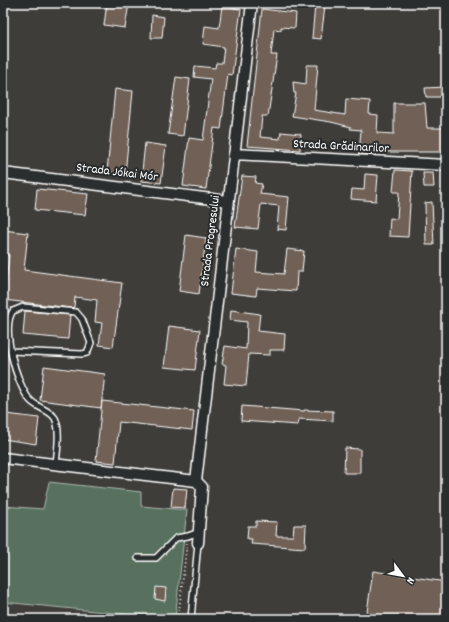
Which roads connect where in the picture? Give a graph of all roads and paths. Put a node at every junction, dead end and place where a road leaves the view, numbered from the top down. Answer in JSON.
{"nodes":[{"id":1,"x":252,"y":3,"type":"edge"},
{"id":2,"x":234,"y":154,"type":"junction"},
{"id":3,"x":446,"y":165,"type":"edge"},
{"id":4,"x":3,"y":173,"type":"edge"},
{"id":5,"x":228,"y":201,"type":"junction"},
{"id":6,"x":11,"y":351,"type":"junction"},
{"id":7,"x":3,"y":458,"type":"edge"},
{"id":8,"x":56,"y":464,"type":"junction"},
{"id":9,"x":196,"y":481,"type":"junction"},
{"id":10,"x":199,"y":532,"type":"junction"},
{"id":11,"x":188,"y":536,"type":"junction"},
{"id":12,"x":198,"y":543,"type":"joint"},
{"id":13,"x":138,"y":558,"type":"dead end"},
{"id":14,"x":178,"y":619,"type":"edge"},
{"id":15,"x":191,"y":619,"type":"edge"}],
"edges":[{"from":1,"to":2,"type":"street","name":"Strada Progresului"},
{"from":2,"to":3,"type":"street","name":"Strada Grădinarilor"},
{"from":2,"to":5,"type":"street","name":"Strada Progresului"},
{"from":4,"to":5,"type":"street","name":"Strada Jókai Mór"},
{"from":5,"to":9,"type":"street","name":"Strada Progresului"},
{"from":6,"to":6,"type":"lane"},
{"from":6,"to":8,"type":"lane"},
{"from":7,"to":8,"type":"street"},
{"from":8,"to":9,"type":"street"},
{"from":9,"to":10,"type":"street","name":"Strada Progresului"},
{"from":10,"to":11,"type":"lane"},
{"from":10,"to":12,"type":"street","name":"Strada Progresului"},
{"from":11,"to":13,"type":"lane"},
{"from":11,"to":14,"type":"path"},
{"from":12,"to":15,"type":"lane"}]}
